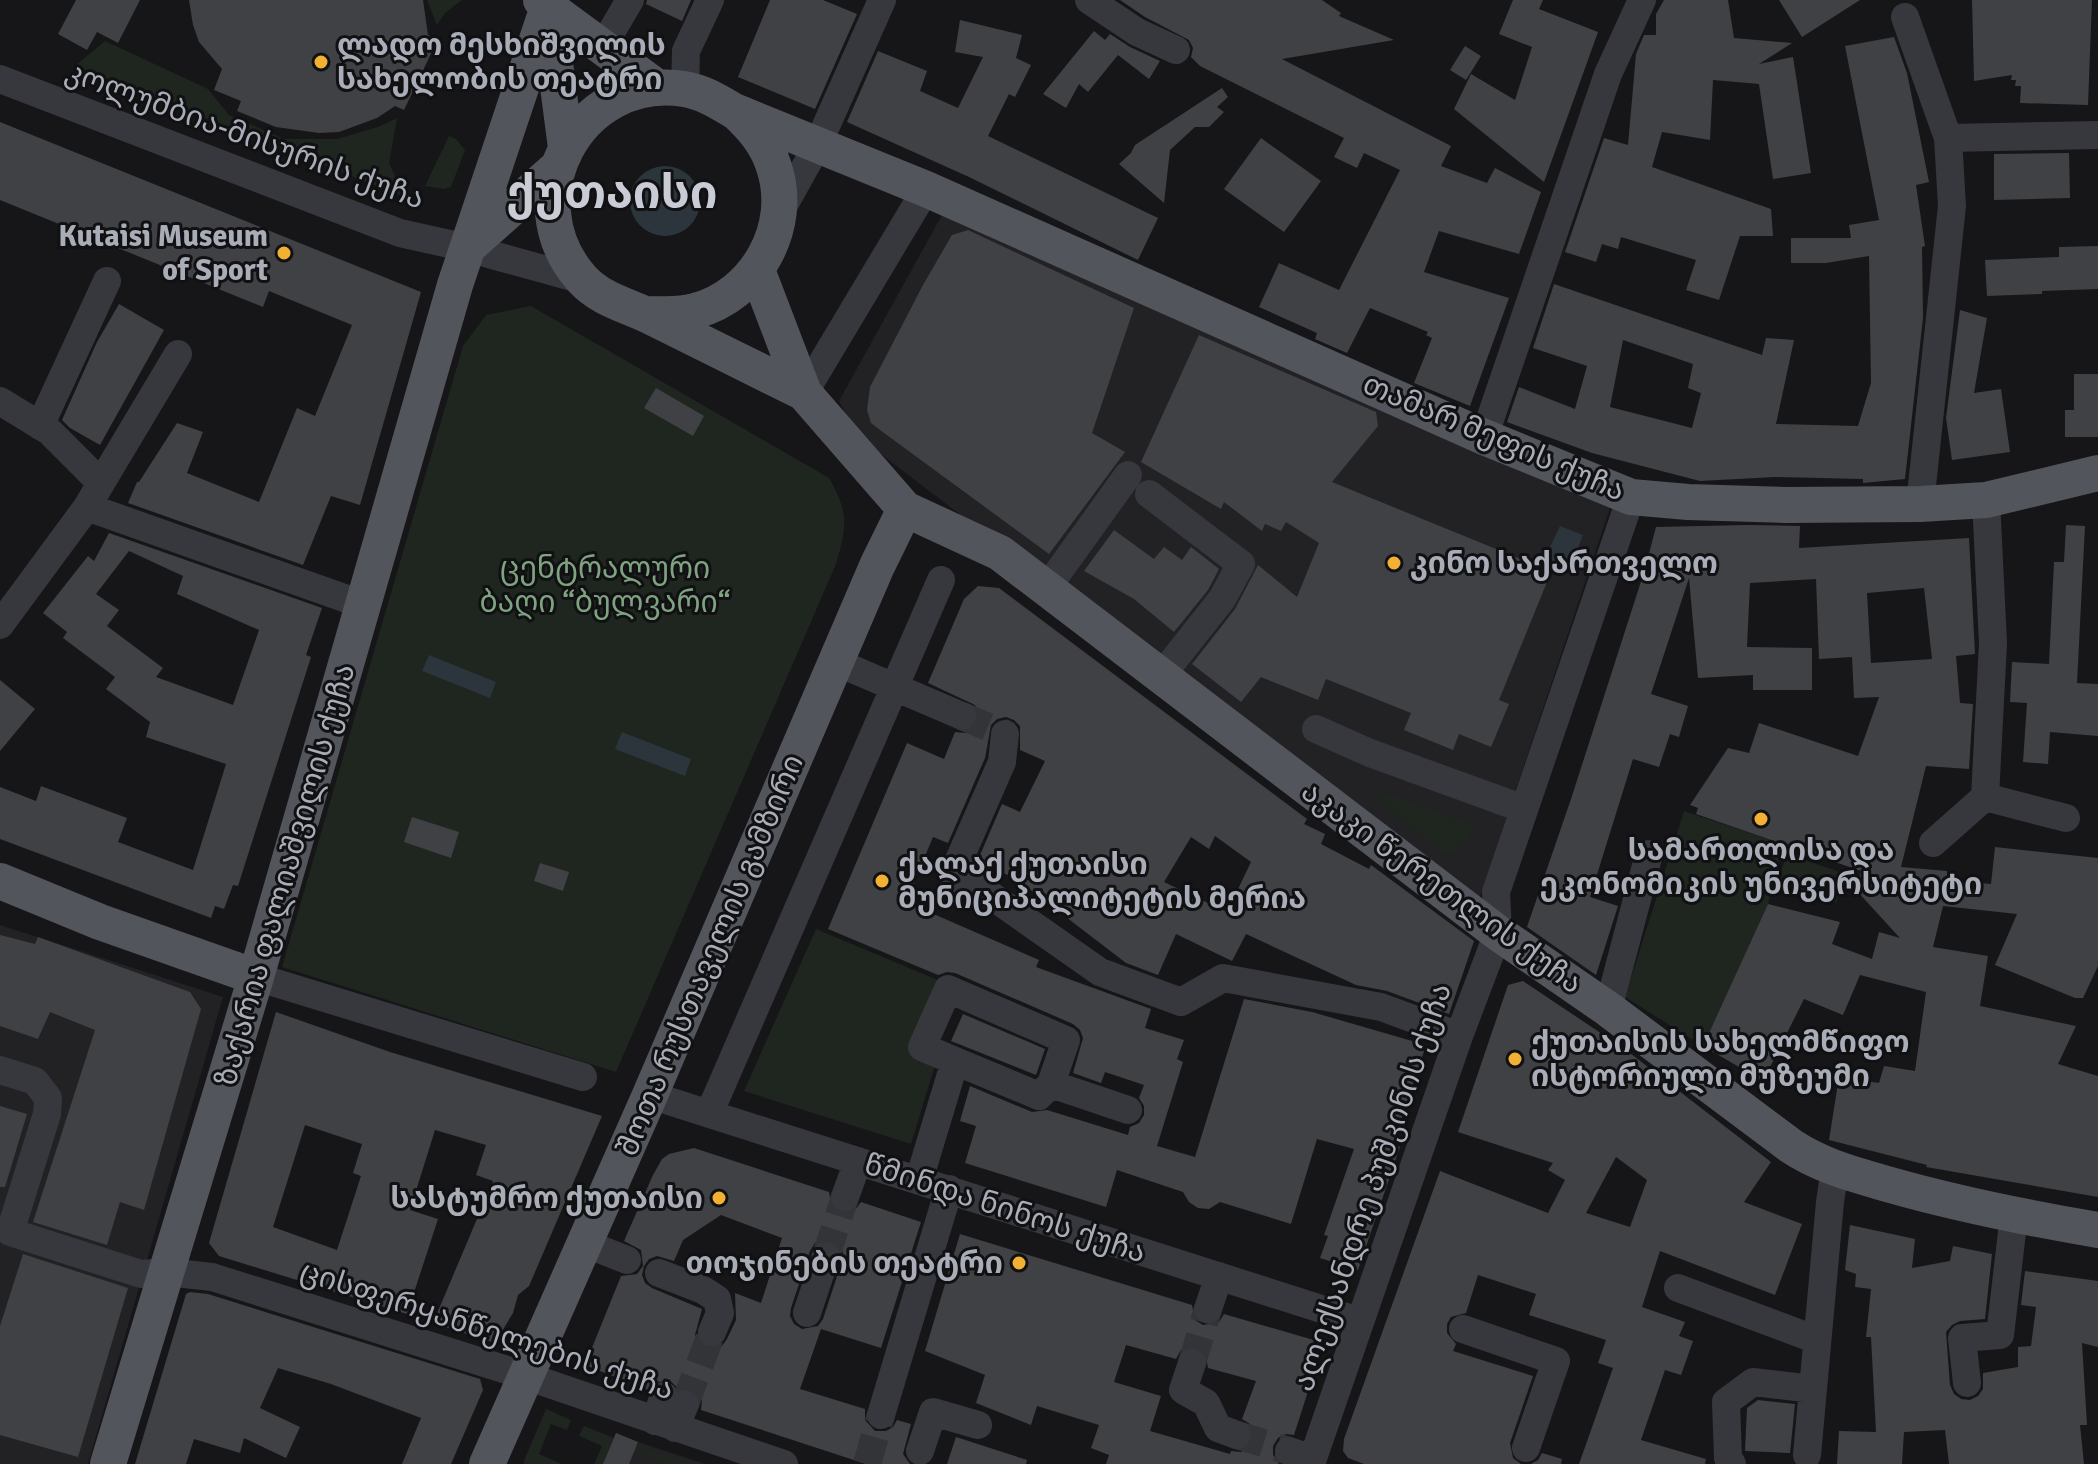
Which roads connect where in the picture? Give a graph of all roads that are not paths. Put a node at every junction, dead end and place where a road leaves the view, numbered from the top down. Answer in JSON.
{"nodes":[{"id":1,"x":630,"y":0,"type":"edge"},
{"id":2,"x":710,"y":0,"type":"edge"},
{"id":3,"x":882,"y":0,"type":"edge"},
{"id":4,"x":1089,"y":0,"type":"edge"},
{"id":5,"x":1642,"y":0,"type":"edge"},
{"id":6,"x":544,"y":4,"type":"edge"},
{"id":7,"x":1905,"y":17,"type":"dead end"},
{"id":8,"x":603,"y":46,"type":"junction"},
{"id":9,"x":1176,"y":50,"type":"dead end"},
{"id":10,"x":0,"y":79,"type":"edge"},
{"id":11,"x":672,"y":88,"type":"junction"},
{"id":12,"x":734,"y":111,"type":"junction"},
{"id":13,"x":2098,"y":135,"type":"edge"},
{"id":14,"x":1948,"y":138,"type":"junction"},
{"id":15,"x":818,"y":144,"type":"junction"},
{"id":16,"x":562,"y":157,"type":"junction"},
{"id":17,"x":926,"y":189,"type":"junction"},
{"id":18,"x":779,"y":214,"type":"junction"},
{"id":19,"x":467,"y":248,"type":"junction"},
{"id":20,"x":757,"y":270,"type":"junction"},
{"id":21,"x":583,"y":280,"type":"junction"},
{"id":22,"x":107,"y":281,"type":"dead end"},
{"id":23,"x":645,"y":314,"type":"junction"},
{"id":24,"x":178,"y":354,"type":"dead end"},
{"id":25,"x":804,"y":393,"type":"junction"},
{"id":26,"x":0,"y":401,"type":"edge"},
{"id":27,"x":40,"y":426,"type":"junction"},
{"id":28,"x":1484,"y":437,"type":"junction"},
{"id":29,"x":2098,"y":473,"type":"edge"},
{"id":30,"x":101,"y":483,"type":"junction"},
{"id":31,"x":1631,"y":497,"type":"junction"},
{"id":32,"x":1986,"y":500,"type":"junction"},
{"id":33,"x":1920,"y":504,"type":"junction"},
{"id":34,"x":87,"y":507,"type":"junction"},
{"id":35,"x":905,"y":509,"type":"junction"},
{"id":36,"x":941,"y":580,"type":"dead end"},
{"id":37,"x":1046,"y":589,"type":"junction"},
{"id":38,"x":364,"y":605,"type":"junction"},
{"id":39,"x":0,"y":625,"type":"edge"},
{"id":40,"x":836,"y":662,"type":"junction"},
{"id":41,"x":1161,"y":676,"type":"junction"},
{"id":42,"x":894,"y":687,"type":"junction"},
{"id":43,"x":962,"y":716,"type":"tunnel mouth"},
{"id":44,"x":1316,"y":729,"type":"dead end"},
{"id":45,"x":1005,"y":734,"type":"dead end"},
{"id":46,"x":1985,"y":797,"type":"junction"},
{"id":47,"x":1524,"y":809,"type":"junction"},
{"id":48,"x":2066,"y":818,"type":"dead end"},
{"id":49,"x":1933,"y":843,"type":"dead end"},
{"id":50,"x":1649,"y":854,"type":"dead end"},
{"id":51,"x":0,"y":881,"type":"edge"},
{"id":52,"x":1498,"y":933,"type":"junction"},
{"id":53,"x":256,"y":977,"type":"junction"},
{"id":54,"x":1608,"y":1009,"type":"junction"},
{"id":55,"x":1459,"y":1036,"type":"junction"},
{"id":56,"x":955,"y":1061,"type":"junction"},
{"id":57,"x":0,"y":1070,"type":"edge"},
{"id":58,"x":583,"y":1077,"type":"dead end"},
{"id":59,"x":1051,"y":1084,"type":"junction"},
{"id":60,"x":650,"y":1095,"type":"junction"},
{"id":61,"x":1128,"y":1110,"type":"dead end"},
{"id":62,"x":709,"y":1114,"type":"junction"},
{"id":63,"x":858,"y":1161,"type":"junction"},
{"id":64,"x":1835,"y":1169,"type":"junction"},
{"id":65,"x":919,"y":1180,"type":"junction"},
{"id":66,"x":949,"y":1189,"type":"junction"},
{"id":67,"x":845,"y":1197,"type":"tunnel mouth"},
{"id":68,"x":2014,"y":1215,"type":"junction"},
{"id":69,"x":2098,"y":1230,"type":"edge"},
{"id":70,"x":584,"y":1243,"type":"junction"},
{"id":71,"x":826,"y":1256,"type":"tunnel mouth"},
{"id":72,"x":627,"y":1260,"type":"dead end"},
{"id":73,"x":167,"y":1272,"type":"junction"},
{"id":74,"x":659,"y":1273,"type":"dead end"},
{"id":75,"x":1219,"y":1276,"type":"junction"},
{"id":76,"x":1208,"y":1309,"type":"tunnel mouth"},
{"id":77,"x":807,"y":1313,"type":"dead end"},
{"id":78,"x":1359,"y":1321,"type":"junction"},
{"id":79,"x":1773,"y":1323,"type":"dead end"},
{"id":80,"x":1463,"y":1329,"type":"dead end"},
{"id":81,"x":712,"y":1332,"type":"tunnel mouth"},
{"id":82,"x":1817,"y":1340,"type":"junction"},
{"id":83,"x":1192,"y":1363,"type":"tunnel mouth"},
{"id":84,"x":526,"y":1376,"type":"junction"},
{"id":85,"x":1967,"y":1383,"type":"dead end"},
{"id":86,"x":1813,"y":1389,"type":"junction"},
{"id":87,"x":881,"y":1415,"type":"tunnel mouth"},
{"id":88,"x":978,"y":1425,"type":"dead end"},
{"id":89,"x":1237,"y":1435,"type":"tunnel mouth"},
{"id":90,"x":1526,"y":1448,"type":"dead end"},
{"id":91,"x":920,"y":1451,"type":"dead end"},
{"id":92,"x":1807,"y":1455,"type":"dead end"},
{"id":93,"x":1304,"y":1458,"type":"edge"},
{"id":94,"x":108,"y":1464,"type":"edge"},
{"id":95,"x":487,"y":1464,"type":"edge"},
{"id":96,"x":784,"y":1464,"type":"edge"},
{"id":97,"x":1732,"y":1464,"type":"edge"}],
"edges":[{"from":1,"to":8,"type":"street"},
{"from":2,"to":11,"type":"street"},
{"from":3,"to":15,"type":"street"},
{"from":4,"to":9,"type":"street"},
{"from":5,"to":28,"type":"street"},
{"from":6,"to":8,"type":"main road"},
{"from":6,"to":16,"type":"main road"},
{"from":6,"to":19,"type":"main road","name":"ზაქარია ფალიაშვილის ქუჩა"},
{"from":7,"to":14,"type":"street"},
{"from":8,"to":11,"type":"main road"},
{"from":10,"to":19,"type":"street","name":"კოლუმბია-მისურის ქუჩა"},
{"from":11,"to":12,"type":"main road"},
{"from":11,"to":16,"type":"main road"},
{"from":12,"to":15,"type":"main road","name":"თამარ მეფის ქუჩა"},
{"from":12,"to":18,"type":"main road"},
{"from":13,"to":14,"type":"street"},
{"from":14,"to":33,"type":"street"},
{"from":15,"to":17,"type":"main road","name":"თამარ მეფის ქუჩა"},
{"from":15,"to":18,"type":"street"},
{"from":16,"to":19,"type":"main road"},
{"from":16,"to":21,"type":"main road"},
{"from":17,"to":25,"type":"street"},
{"from":17,"to":28,"type":"main road","name":"თამარ მეფის ქუჩა"},
{"from":18,"to":20,"type":"main road"},
{"from":19,"to":21,"type":"street","name":"კოლუმბია-მისურის ქუჩა"},
{"from":19,"to":38,"type":"main road","name":"ზაქარია ფალიაშვილის ქუჩა"},
{"from":20,"to":23,"type":"main road"},
{"from":20,"to":25,"type":"main road"},
{"from":21,"to":23,"type":"main road"},
{"from":22,"to":27,"type":"street"},
{"from":23,"to":25,"type":"main road"},
{"from":24,"to":30,"type":"street"},
{"from":25,"to":35,"type":"main road"},
{"from":26,"to":27,"type":"street"},
{"from":27,"to":30,"type":"street"},
{"from":28,"to":31,"type":"main road","name":"თამარ მეფის ქუჩა"},
{"from":29,"to":32,"type":"main road","name":"თამარ მეფის ქუჩა"},
{"from":30,"to":34,"type":"street"},
{"from":31,"to":33,"type":"main road","name":"თამარ მეფის ქუჩა"},
{"from":31,"to":47,"type":"street"},
{"from":32,"to":33,"type":"main road","name":"თამარ მეფის ქუჩა"},
{"from":32,"to":46,"type":"street"},
{"from":34,"to":38,"type":"street"},
{"from":34,"to":39,"type":"street"},
{"from":35,"to":37,"type":"main road","name":"აკაკი წერეთლის ქუჩა"},
{"from":35,"to":40,"type":"main road","name":"შოთა რუსთაველის გამზირი"},
{"from":36,"to":42,"type":"street"},
{"from":37,"to":41,"type":"main road","name":"აკაკი წერეთლის ქუჩა"},
{"from":37,"to":41,"type":"street"},
{"from":38,"to":53,"type":"main road","name":"ზაქარია ფალიაშვილის ქუჩა"},
{"from":40,"to":42,"type":"street"},
{"from":40,"to":60,"type":"main road","name":"შოთა რუსთაველის გამზირი"},
{"from":41,"to":52,"type":"main road","name":"აკაკი წერეთლის ქუჩა"},
{"from":42,"to":43,"type":"street"},
{"from":42,"to":62,"type":"street"},
{"from":44,"to":47,"type":"street"},
{"from":45,"to":55,"type":"street"},
{"from":46,"to":48,"type":"street"},
{"from":46,"to":49,"type":"street"},
{"from":47,"to":52,"type":"street"},
{"from":50,"to":54,"type":"street"},
{"from":51,"to":53,"type":"main road"},
{"from":52,"to":54,"type":"main road","name":"აკაკი წერეთლის ქუჩა"},
{"from":52,"to":55,"type":"street","name":"ალექსანდრე პუშკინის ქუჩა"},
{"from":53,"to":58,"type":"street"},
{"from":53,"to":73,"type":"main road","name":"ზაქარია ფალიაშვილის ქუჩა"},
{"from":54,"to":64,"type":"main road","name":"აკაკი წერეთლის ქუჩა"},
{"from":55,"to":78,"type":"street","name":"ალექსანდრე პუშკინის ქუჩა"},
{"from":56,"to":59,"type":"street"},
{"from":56,"to":59,"type":"street"},
{"from":56,"to":65,"type":"street"},
{"from":57,"to":73,"type":"street","name":"ცისფერყანწელების ქუჩა"},
{"from":59,"to":61,"type":"street"},
{"from":60,"to":62,"type":"street","name":"წმინდა ნინოს ქუჩა"},
{"from":60,"to":70,"type":"main road","name":"შოთა რუსთაველის გამზირი"},
{"from":62,"to":63,"type":"street","name":"წმინდა ნინოს ქუჩა"},
{"from":63,"to":65,"type":"street","name":"წმინდა ნინოს ქუჩა"},
{"from":63,"to":67,"type":"street"},
{"from":64,"to":68,"type":"main road","name":"აკაკი წერეთლის ქუჩა"},
{"from":64,"to":82,"type":"street"},
{"from":65,"to":66,"type":"street","name":"წმინდა ნინოს ქუჩა"},
{"from":66,"to":75,"type":"street","name":"წმინდა ნინოს ქუჩა"},
{"from":66,"to":87,"type":"street"},
{"from":68,"to":69,"type":"main road","name":"აკაკი წერეთლის ქუჩა"},
{"from":68,"to":85,"type":"street"},
{"from":70,"to":72,"type":"street"},
{"from":70,"to":84,"type":"main road","name":"შოთა რუსთაველის გამზირი"},
{"from":71,"to":77,"type":"street"},
{"from":73,"to":84,"type":"street","name":"ცისფერყანწელების ქუჩა"},
{"from":73,"to":94,"type":"main road","name":"ზაქარია ფალიაშვილის ქუჩა"},
{"from":74,"to":81,"type":"street"},
{"from":75,"to":76,"type":"street"},
{"from":75,"to":78,"type":"street","name":"წმინდა ნინოს ქუჩა"},
{"from":78,"to":93,"type":"street","name":"ალექსანდრე პუშკინის ქუჩა"},
{"from":79,"to":82,"type":"street"},
{"from":80,"to":90,"type":"street"},
{"from":82,"to":86,"type":"street"},
{"from":83,"to":89,"type":"street"},
{"from":84,"to":95,"type":"main road","name":"შოთა რუსთაველის გამზირი"},
{"from":84,"to":96,"type":"street","name":"ცისფერყანწელების ქუჩა"},
{"from":86,"to":92,"type":"street"},
{"from":86,"to":97,"type":"street"},
{"from":88,"to":91,"type":"street"}]}
